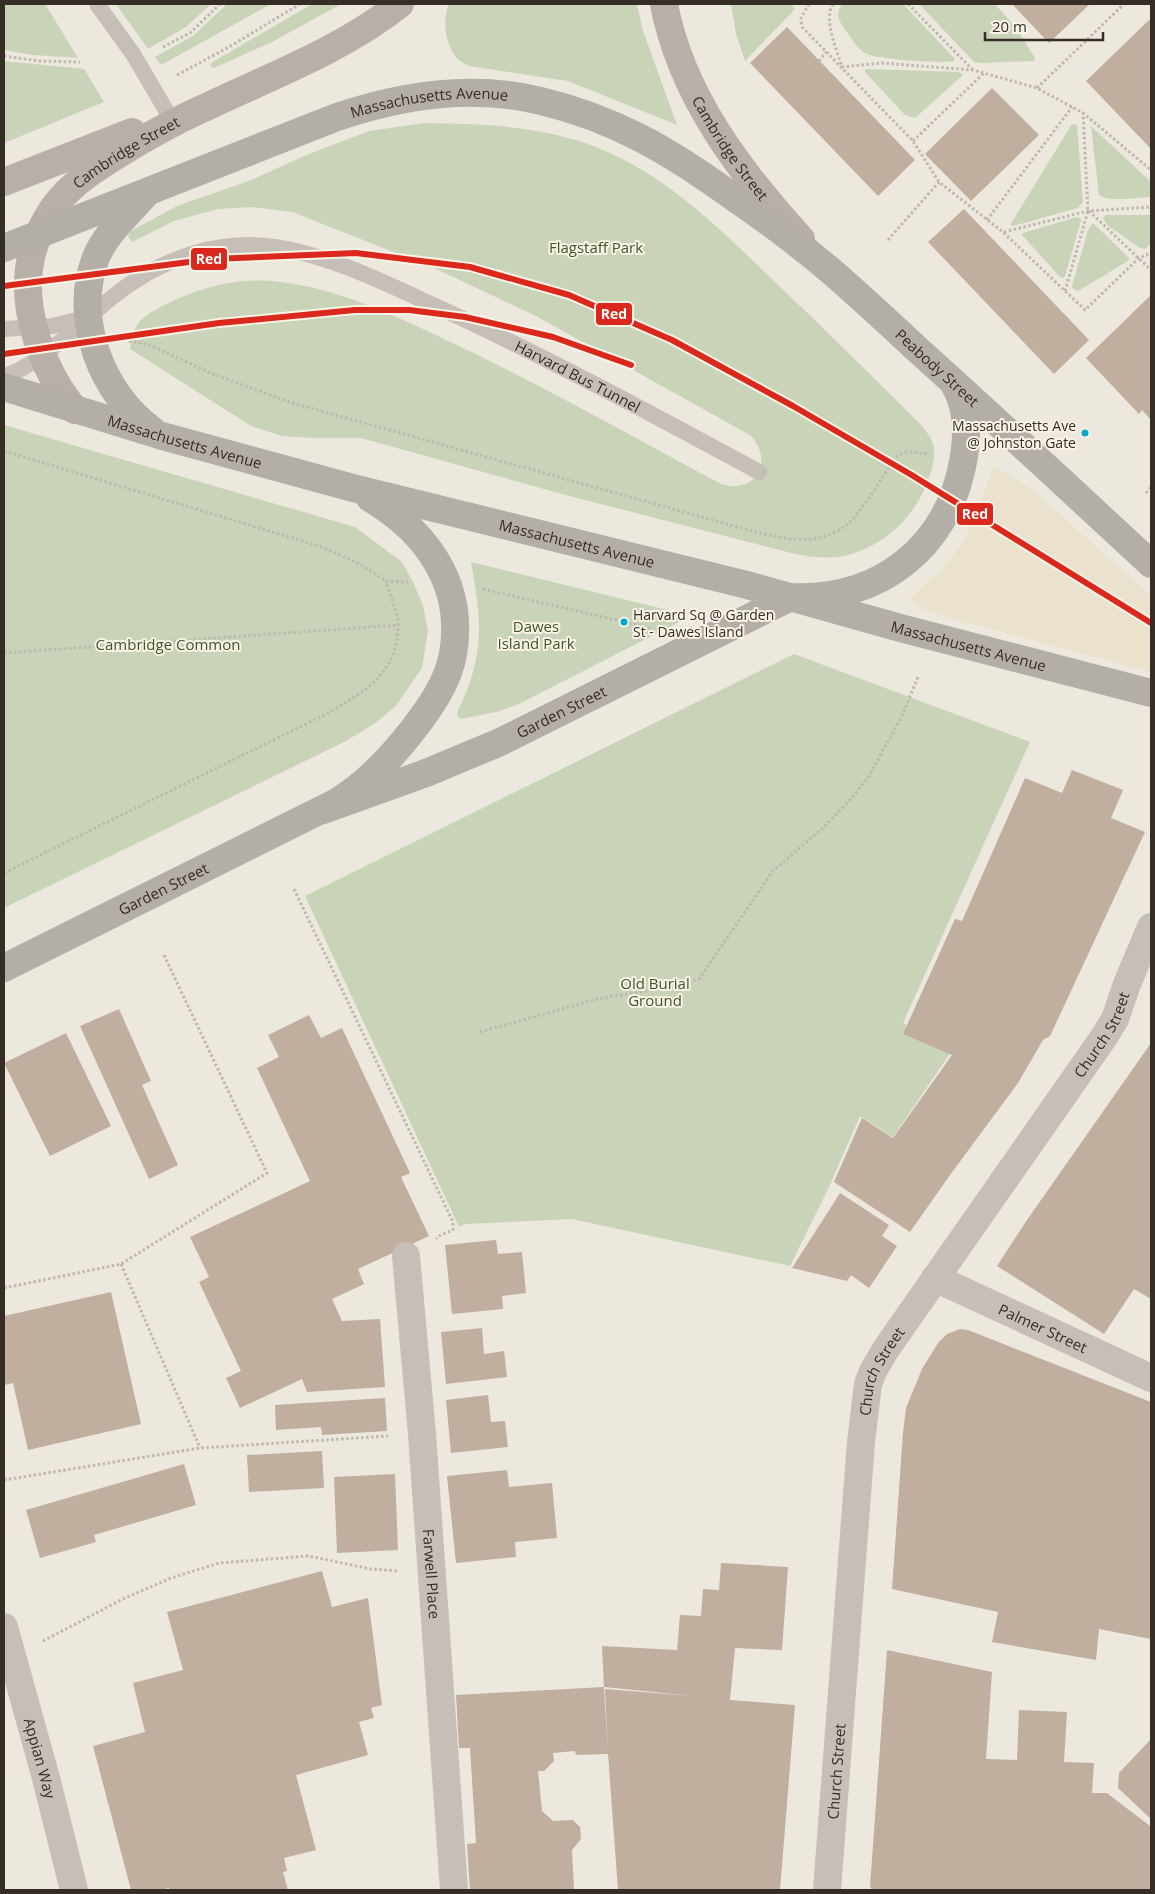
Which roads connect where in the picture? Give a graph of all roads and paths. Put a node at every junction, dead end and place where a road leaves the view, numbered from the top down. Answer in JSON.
{"nodes":[{"id":1,"x":96,"y":4,"type":"edge"},
{"id":2,"x":220,"y":4,"type":"edge"},
{"id":3,"x":400,"y":4,"type":"edge"},
{"id":4,"x":664,"y":4,"type":"edge"},
{"id":5,"x":809,"y":4,"type":"edge"},
{"id":6,"x":833,"y":4,"type":"edge"},
{"id":7,"x":908,"y":4,"type":"edge"},
{"id":8,"x":1124,"y":4,"type":"edge"},
{"id":9,"x":160,"y":49,"type":"dead end"},
{"id":10,"x":826,"y":52,"type":"junction"},
{"id":11,"x":4,"y":56,"type":"edge"},
{"id":12,"x":819,"y":61,"type":"dead end"},
{"id":13,"x":80,"y":62,"type":"dead end"},
{"id":14,"x":842,"y":67,"type":"junction"},
{"id":15,"x":973,"y":70,"type":"junction"},
{"id":16,"x":984,"y":73,"type":"junction"},
{"id":17,"x":1038,"y":88,"type":"junction"},
{"id":18,"x":1072,"y":107,"type":"junction"},
{"id":19,"x":204,"y":108,"type":"junction"},
{"id":20,"x":1083,"y":113,"type":"junction"},
{"id":21,"x":170,"y":117,"type":"junction"},
{"id":22,"x":913,"y":141,"type":"junction"},
{"id":23,"x":1151,"y":170,"type":"edge"},
{"id":24,"x":4,"y":182,"type":"edge"},
{"id":25,"x":939,"y":182,"type":"junction"},
{"id":26,"x":146,"y":193,"type":"junction"},
{"id":27,"x":1151,"y":207,"type":"edge"},
{"id":28,"x":1088,"y":210,"type":"junction"},
{"id":29,"x":987,"y":220,"type":"junction"},
{"id":30,"x":1004,"y":232,"type":"junction"},
{"id":31,"x":38,"y":235,"type":"junction"},
{"id":32,"x":888,"y":240,"type":"dead end"},
{"id":33,"x":4,"y":248,"type":"edge"},
{"id":34,"x":1151,"y":253,"type":"edge"},
{"id":35,"x":1139,"y":258,"type":"junction"},
{"id":36,"x":1151,"y":270,"type":"edge"},
{"id":37,"x":832,"y":272,"type":"junction"},
{"id":38,"x":1065,"y":291,"type":"junction"},
{"id":39,"x":89,"y":317,"type":"junction"},
{"id":40,"x":34,"y":328,"type":"junction"},
{"id":41,"x":4,"y":329,"type":"edge"},
{"id":42,"x":131,"y":342,"type":"dead end"},
{"id":43,"x":42,"y":355,"type":"junction"},
{"id":44,"x":4,"y":376,"type":"edge"},
{"id":45,"x":952,"y":380,"type":"junction"},
{"id":46,"x":4,"y":387,"type":"edge"},
{"id":47,"x":75,"y":410,"type":"junction"},
{"id":48,"x":162,"y":436,"type":"junction"},
{"id":49,"x":4,"y":451,"type":"edge"},
{"id":50,"x":927,"y":454,"type":"dead end"},
{"id":51,"x":759,"y":472,"type":"dead end"},
{"id":52,"x":1151,"y":487,"type":"edge"},
{"id":53,"x":354,"y":488,"type":"junction"},
{"id":54,"x":1146,"y":493,"type":"dead end"},
{"id":55,"x":1151,"y":564,"type":"edge"},
{"id":56,"x":386,"y":581,"type":"junction"},
{"id":57,"x":413,"y":582,"type":"dead end"},
{"id":58,"x":477,"y":587,"type":"dead end"},
{"id":59,"x":791,"y":597,"type":"junction"},
{"id":60,"x":398,"y":625,"type":"junction"},
{"id":61,"x":652,"y":629,"type":"dead end"},
{"id":62,"x":4,"y":653,"type":"edge"},
{"id":63,"x":918,"y":677,"type":"dead end"},
{"id":64,"x":1151,"y":693,"type":"edge"},
{"id":65,"x":323,"y":810,"type":"junction"},
{"id":66,"x":4,"y":873,"type":"edge"},
{"id":67,"x":294,"y":888,"type":"dead end"},
{"id":68,"x":1151,"y":927,"type":"edge"},
{"id":69,"x":163,"y":953,"type":"dead end"},
{"id":70,"x":4,"y":968,"type":"edge"},
{"id":71,"x":480,"y":1032,"type":"dead end"},
{"id":72,"x":432,"y":1242,"type":"dead end"},
{"id":73,"x":406,"y":1256,"type":"dead end"},
{"id":74,"x":120,"y":1264,"type":"junction"},
{"id":75,"x":935,"y":1278,"type":"junction"},
{"id":76,"x":4,"y":1288,"type":"edge"},
{"id":77,"x":1151,"y":1378,"type":"edge"},
{"id":78,"x":422,"y":1434,"type":"junction"},
{"id":79,"x":200,"y":1448,"type":"junction"},
{"id":80,"x":4,"y":1480,"type":"edge"},
{"id":81,"x":402,"y":1572,"type":"dead end"},
{"id":82,"x":4,"y":1627,"type":"edge"},
{"id":83,"x":39,"y":1644,"type":"dead end"},
{"id":84,"x":74,"y":1890,"type":"edge"},
{"id":85,"x":454,"y":1890,"type":"edge"},
{"id":86,"x":827,"y":1890,"type":"edge"}],
"edges":[{"from":1,"to":21,"type":"lane"},
{"from":2,"to":9,"type":"path"},
{"from":3,"to":19,"type":"main road","name":"Cambridge Street"},
{"from":4,"to":37,"type":"main road","name":"Cambridge Street"},
{"from":5,"to":10,"type":"path"},
{"from":6,"to":14,"type":"path"},
{"from":7,"to":15,"type":"path"},
{"from":8,"to":17,"type":"path"},
{"from":10,"to":12,"type":"path"},
{"from":10,"to":14,"type":"path"},
{"from":11,"to":13,"type":"path"},
{"from":14,"to":15,"type":"path"},
{"from":14,"to":22,"type":"path"},
{"from":15,"to":16,"type":"path"},
{"from":16,"to":17,"type":"path"},
{"from":16,"to":22,"type":"path"},
{"from":17,"to":18,"type":"path"},
{"from":18,"to":20,"type":"path"},
{"from":18,"to":29,"type":"path"},
{"from":19,"to":21,"type":"main road"},
{"from":19,"to":31,"type":"main road","name":"Cambridge Street"},
{"from":20,"to":23,"type":"path"},
{"from":20,"to":28,"type":"path"},
{"from":21,"to":24,"type":"main road"},
{"from":22,"to":25,"type":"path"},
{"from":25,"to":29,"type":"path"},
{"from":25,"to":32,"type":"path"},
{"from":26,"to":31,"type":"main road","name":"Massachusetts Avenue"},
{"from":26,"to":37,"type":"main road","name":"Massachusetts Avenue"},
{"from":26,"to":39,"type":"main road"},
{"from":27,"to":28,"type":"path"},
{"from":28,"to":30,"type":"path"},
{"from":28,"to":35,"type":"path"},
{"from":28,"to":38,"type":"path"},
{"from":29,"to":30,"type":"path"},
{"from":30,"to":38,"type":"path"},
{"from":31,"to":33,"type":"main road","name":"Massachusetts Avenue"},
{"from":31,"to":40,"type":"main road","name":"Cambridge Street"},
{"from":34,"to":35,"type":"path"},
{"from":35,"to":36,"type":"path"},
{"from":35,"to":38,"type":"path"},
{"from":37,"to":45,"type":"main road","name":"Peabody Street"},
{"from":39,"to":40,"type":"lane","name":"Harvard Bus Tunnel"},
{"from":39,"to":43,"type":"lane","name":"Harvard Bus Tunnel"},
{"from":39,"to":48,"type":"main road"},
{"from":39,"to":51,"type":"lane","name":"Harvard Bus Tunnel"},
{"from":40,"to":41,"type":"lane","name":"Harvard Bus Tunnel"},
{"from":40,"to":43,"type":"main road","name":"Cambridge Street"},
{"from":42,"to":50,"type":"path"},
{"from":43,"to":44,"type":"lane","name":"Harvard Bus Tunnel"},
{"from":43,"to":47,"type":"main road","name":"Cambridge Street"},
{"from":45,"to":55,"type":"main road","name":"Peabody Street"},
{"from":45,"to":59,"type":"main road"},
{"from":46,"to":47,"type":"main road","name":"Massachusetts Avenue"},
{"from":47,"to":48,"type":"main road","name":"Massachusetts Avenue"},
{"from":48,"to":53,"type":"main road","name":"Massachusetts Avenue"},
{"from":49,"to":56,"type":"path"},
{"from":52,"to":54,"type":"path"},
{"from":53,"to":59,"type":"main road","name":"Massachusetts Avenue"},
{"from":53,"to":65,"type":"main road","name":"Garden Street"},
{"from":56,"to":57,"type":"path"},
{"from":56,"to":60,"type":"path"},
{"from":58,"to":61,"type":"path"},
{"from":59,"to":64,"type":"main road","name":"Massachusetts Avenue"},
{"from":59,"to":65,"type":"main road","name":"Garden Street"},
{"from":60,"to":62,"type":"path"},
{"from":60,"to":66,"type":"path"},
{"from":63,"to":71,"type":"path"},
{"from":65,"to":70,"type":"main road","name":"Garden Street"},
{"from":67,"to":72,"type":"path"},
{"from":68,"to":75,"type":"street","name":"Church Street"},
{"from":69,"to":74,"type":"path"},
{"from":73,"to":78,"type":"street","name":"Farwell Place"},
{"from":74,"to":76,"type":"path"},
{"from":74,"to":79,"type":"path"},
{"from":75,"to":77,"type":"street","name":"Palmer Street"},
{"from":75,"to":86,"type":"street","name":"Church Street"},
{"from":78,"to":79,"type":"path"},
{"from":78,"to":85,"type":"street","name":"Farwell Place"},
{"from":79,"to":80,"type":"path"},
{"from":81,"to":83,"type":"path"},
{"from":82,"to":84,"type":"street","name":"Appian Way"}]}
